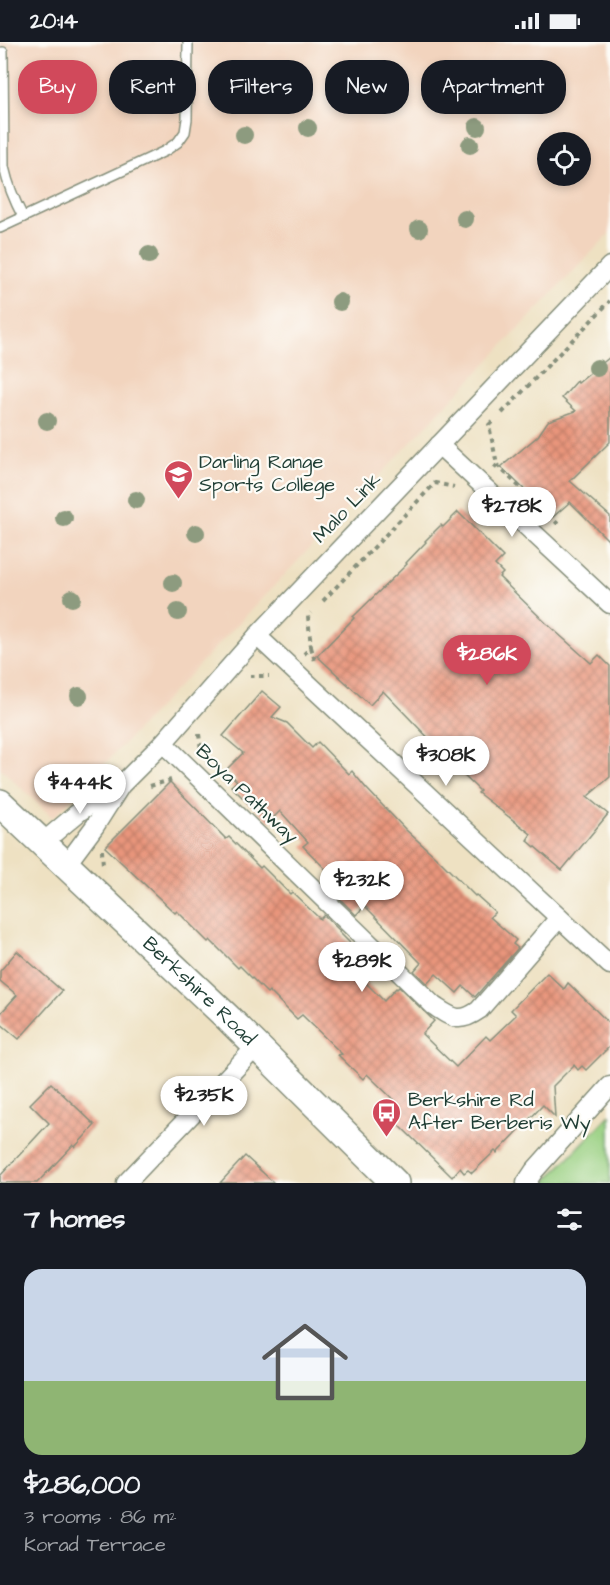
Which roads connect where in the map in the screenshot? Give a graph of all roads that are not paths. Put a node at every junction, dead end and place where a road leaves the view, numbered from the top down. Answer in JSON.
{"nodes":[{"id":1,"x":188,"y":42,"type":"edge"},
{"id":2,"x":3,"y":52,"type":"dead end"},
{"id":3,"x":23,"y":217,"type":"junction"},
{"id":4,"x":0,"y":228,"type":"edge"},
{"id":5,"x":610,"y":266,"type":"edge"},
{"id":6,"x":439,"y":445,"type":"junction"},
{"id":7,"x":610,"y":604,"type":"edge"},
{"id":8,"x":256,"y":636,"type":"junction"},
{"id":9,"x":163,"y":743,"type":"junction"},
{"id":10,"x":121,"y":785,"type":"junction"},
{"id":11,"x":0,"y":803,"type":"edge"},
{"id":12,"x":41,"y":844,"type":"junction"},
{"id":13,"x":66,"y":865,"type":"junction"},
{"id":14,"x":559,"y":918,"type":"junction"},
{"id":15,"x":610,"y":965,"type":"edge"},
{"id":16,"x":257,"y":1046,"type":"junction"},
{"id":17,"x":610,"y":1086,"type":"edge"},
{"id":18,"x":530,"y":1177,"type":"edge"},
{"id":19,"x":126,"y":1183,"type":"edge"},
{"id":20,"x":395,"y":1183,"type":"edge"},
{"id":21,"x":518,"y":1183,"type":"edge"}],
"edges":[{"from":1,"to":3,"type":"lane"},
{"from":2,"to":3,"type":"lane"},
{"from":3,"to":4,"type":"lane"},
{"from":5,"to":6,"type":"street","name":"Malo Link"},
{"from":6,"to":7,"type":"street"},
{"from":6,"to":8,"type":"street","name":"Malo Link"},
{"from":8,"to":9,"type":"street","name":"Malo Link"},
{"from":8,"to":14,"type":"street"},
{"from":9,"to":10,"type":"street","name":"Malo Link"},
{"from":9,"to":14,"type":"street","name":"Boya Pathway"},
{"from":10,"to":12,"type":"street","name":"Malo Link"},
{"from":10,"to":13,"type":"street","name":"Malo Link"},
{"from":11,"to":12,"type":"main road","name":"Berkshire Road"},
{"from":12,"to":13,"type":"main road","name":"Berkshire Road"},
{"from":13,"to":16,"type":"main road","name":"Berkshire Road"},
{"from":14,"to":15,"type":"street"},
{"from":16,"to":19,"type":"street"},
{"from":16,"to":20,"type":"main road","name":"Berkshire Road"},
{"from":17,"to":18,"type":"street"},
{"from":18,"to":21,"type":"street"}]}
